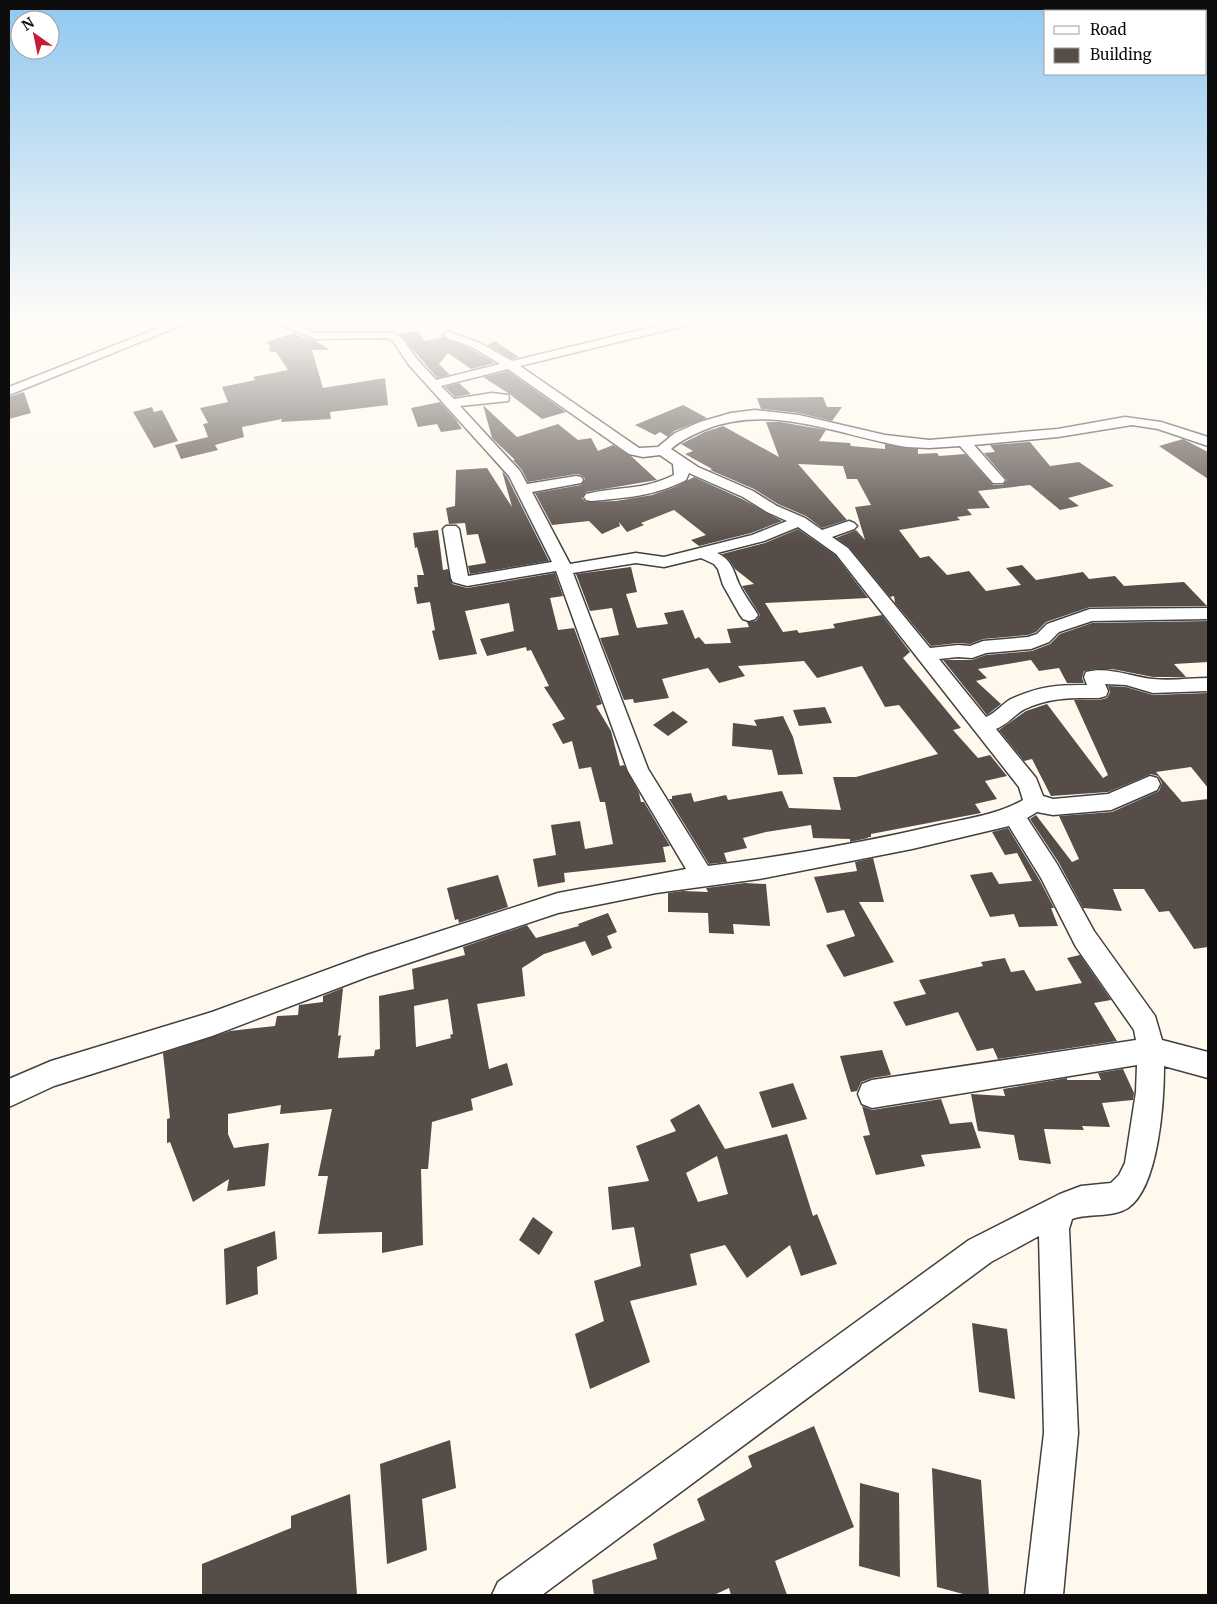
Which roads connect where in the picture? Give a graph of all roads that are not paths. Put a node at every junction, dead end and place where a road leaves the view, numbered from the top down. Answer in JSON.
{"nodes":[{"id":1,"x":442,"y":394,"type":"edge"},
{"id":2,"x":550,"y":394,"type":"edge"},
{"id":3,"x":503,"y":398,"type":"dead end"},
{"id":4,"x":451,"y":403,"type":"junction"},
{"id":5,"x":964,"y":442,"type":"junction"},
{"id":6,"x":1208,"y":442,"type":"edge"},
{"id":7,"x":671,"y":456,"type":"junction"},
{"id":8,"x":576,"y":480,"type":"dead end"},
{"id":9,"x":998,"y":480,"type":"dead end"},
{"id":10,"x":524,"y":490,"type":"junction"},
{"id":11,"x":591,"y":497,"type":"dead end"},
{"id":12,"x":800,"y":521,"type":"junction"},
{"id":13,"x":850,"y":526,"type":"dead end"},
{"id":14,"x":451,"y":529,"type":"dead end"},
{"id":15,"x":822,"y":535,"type":"junction"},
{"id":16,"x":704,"y":553,"type":"junction"},
{"id":17,"x":563,"y":567,"type":"junction"},
{"id":18,"x":1208,"y":614,"type":"edge"},
{"id":19,"x":749,"y":615,"type":"dead end"},
{"id":20,"x":926,"y":656,"type":"junction"},
{"id":21,"x":1208,"y":684,"type":"edge"},
{"id":22,"x":982,"y":727,"type":"junction"},
{"id":23,"x":1150,"y":784,"type":"dead end"},
{"id":24,"x":1024,"y":810,"type":"junction"},
{"id":25,"x":703,"y":878,"type":"junction"},
{"id":26,"x":1151,"y":1050,"type":"junction"},
{"id":27,"x":1208,"y":1065,"type":"edge"},
{"id":28,"x":9,"y":1093,"type":"edge"},
{"id":29,"x":872,"y":1094,"type":"dead end"},
{"id":30,"x":1060,"y":1209,"type":"junction"},
{"id":31,"x":511,"y":1595,"type":"edge"},
{"id":32,"x":1044,"y":1595,"type":"edge"}],
"edges":[{"from":1,"to":4,"type":"street"},
{"from":2,"to":7,"type":"street"},
{"from":3,"to":4,"type":"street"},
{"from":4,"to":10,"type":"street"},
{"from":5,"to":6,"type":"street"},
{"from":5,"to":7,"type":"street"},
{"from":5,"to":9,"type":"street"},
{"from":7,"to":11,"type":"street"},
{"from":7,"to":12,"type":"street"},
{"from":8,"to":10,"type":"street"},
{"from":10,"to":17,"type":"street"},
{"from":12,"to":15,"type":"street"},
{"from":12,"to":16,"type":"street"},
{"from":13,"to":15,"type":"street"},
{"from":14,"to":17,"type":"street"},
{"from":15,"to":20,"type":"street"},
{"from":16,"to":17,"type":"street"},
{"from":16,"to":19,"type":"street"},
{"from":17,"to":25,"type":"street"},
{"from":18,"to":20,"type":"street"},
{"from":20,"to":22,"type":"street"},
{"from":21,"to":22,"type":"street"},
{"from":22,"to":24,"type":"street"},
{"from":23,"to":24,"type":"street"},
{"from":24,"to":25,"type":"street"},
{"from":24,"to":26,"type":"street"},
{"from":25,"to":28,"type":"street"},
{"from":26,"to":27,"type":"street"},
{"from":26,"to":29,"type":"street"},
{"from":26,"to":30,"type":"street"},
{"from":30,"to":31,"type":"street"},
{"from":30,"to":32,"type":"street"}]}
